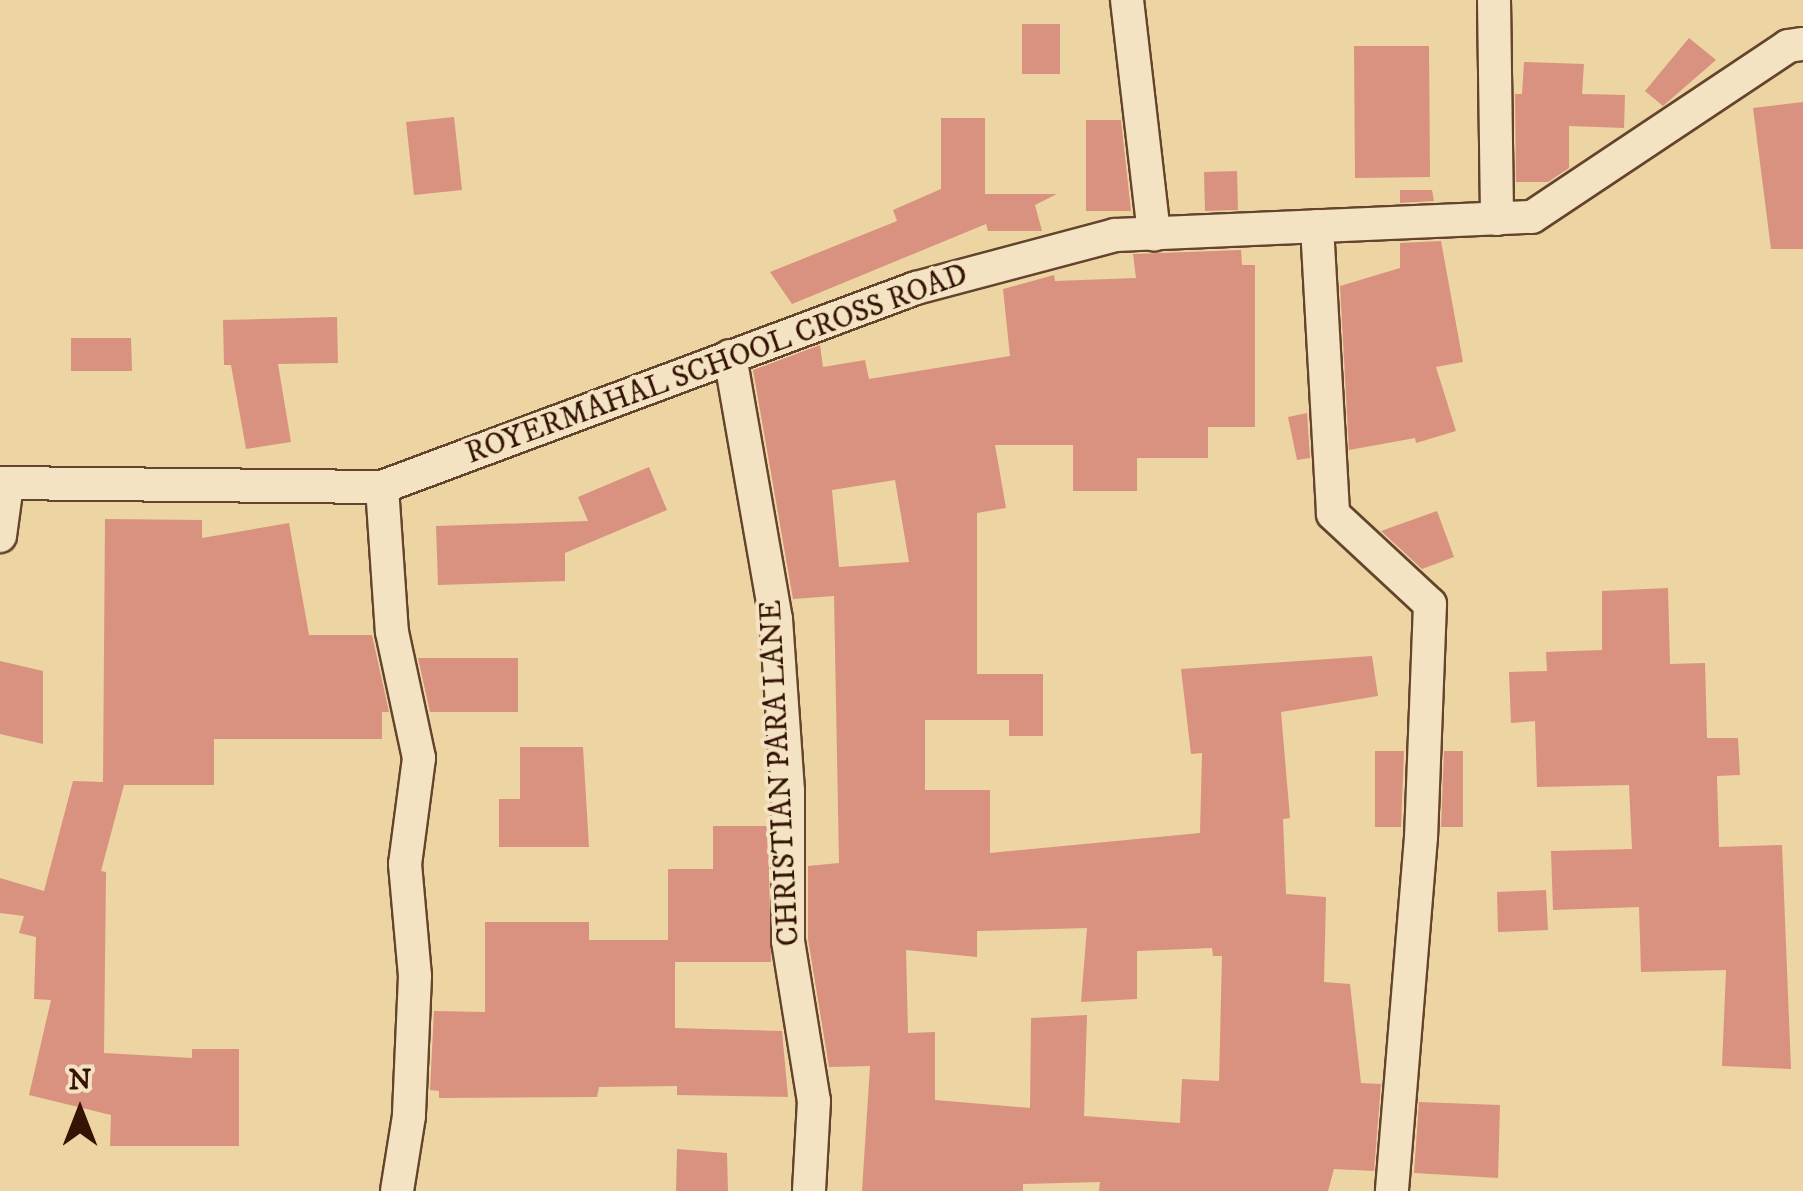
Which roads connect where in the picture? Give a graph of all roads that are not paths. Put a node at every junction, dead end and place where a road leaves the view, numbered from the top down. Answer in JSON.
{"nodes":[{"id":1,"x":1127,"y":0,"type":"edge"},
{"id":2,"x":1494,"y":0,"type":"edge"},
{"id":3,"x":1803,"y":44,"type":"edge"},
{"id":4,"x":1496,"y":218,"type":"junction"},
{"id":5,"x":1317,"y":226,"type":"junction"},
{"id":6,"x":1154,"y":234,"type":"junction"},
{"id":7,"x":730,"y":356,"type":"junction"},
{"id":8,"x":4,"y":483,"type":"edge"},
{"id":9,"x":382,"y":487,"type":"junction"},
{"id":10,"x":0,"y":536,"type":"edge"},
{"id":11,"x":396,"y":1191,"type":"edge"},
{"id":12,"x":809,"y":1191,"type":"edge"},
{"id":13,"x":1392,"y":1191,"type":"edge"}],
"edges":[{"from":1,"to":6,"type":"street"},
{"from":2,"to":4,"type":"street"},
{"from":3,"to":4,"type":"street","name":"ROYERMAHAL SCHOOL CROSS ROAD"},
{"from":4,"to":5,"type":"street","name":"ROYERMAHAL SCHOOL CROSS ROAD"},
{"from":5,"to":6,"type":"street","name":"ROYERMAHAL SCHOOL CROSS ROAD"},
{"from":5,"to":13,"type":"street"},
{"from":6,"to":7,"type":"street","name":"ROYERMAHAL SCHOOL CROSS ROAD"},
{"from":7,"to":9,"type":"street","name":"ROYERMAHAL SCHOOL CROSS ROAD"},
{"from":7,"to":12,"type":"street","name":"CHRISTIAN PARA LANE"},
{"from":8,"to":9,"type":"street","name":"ROYERMAHAL SCHOOL CROSS ROAD"},
{"from":8,"to":10,"type":"street"},
{"from":9,"to":11,"type":"street"}]}
